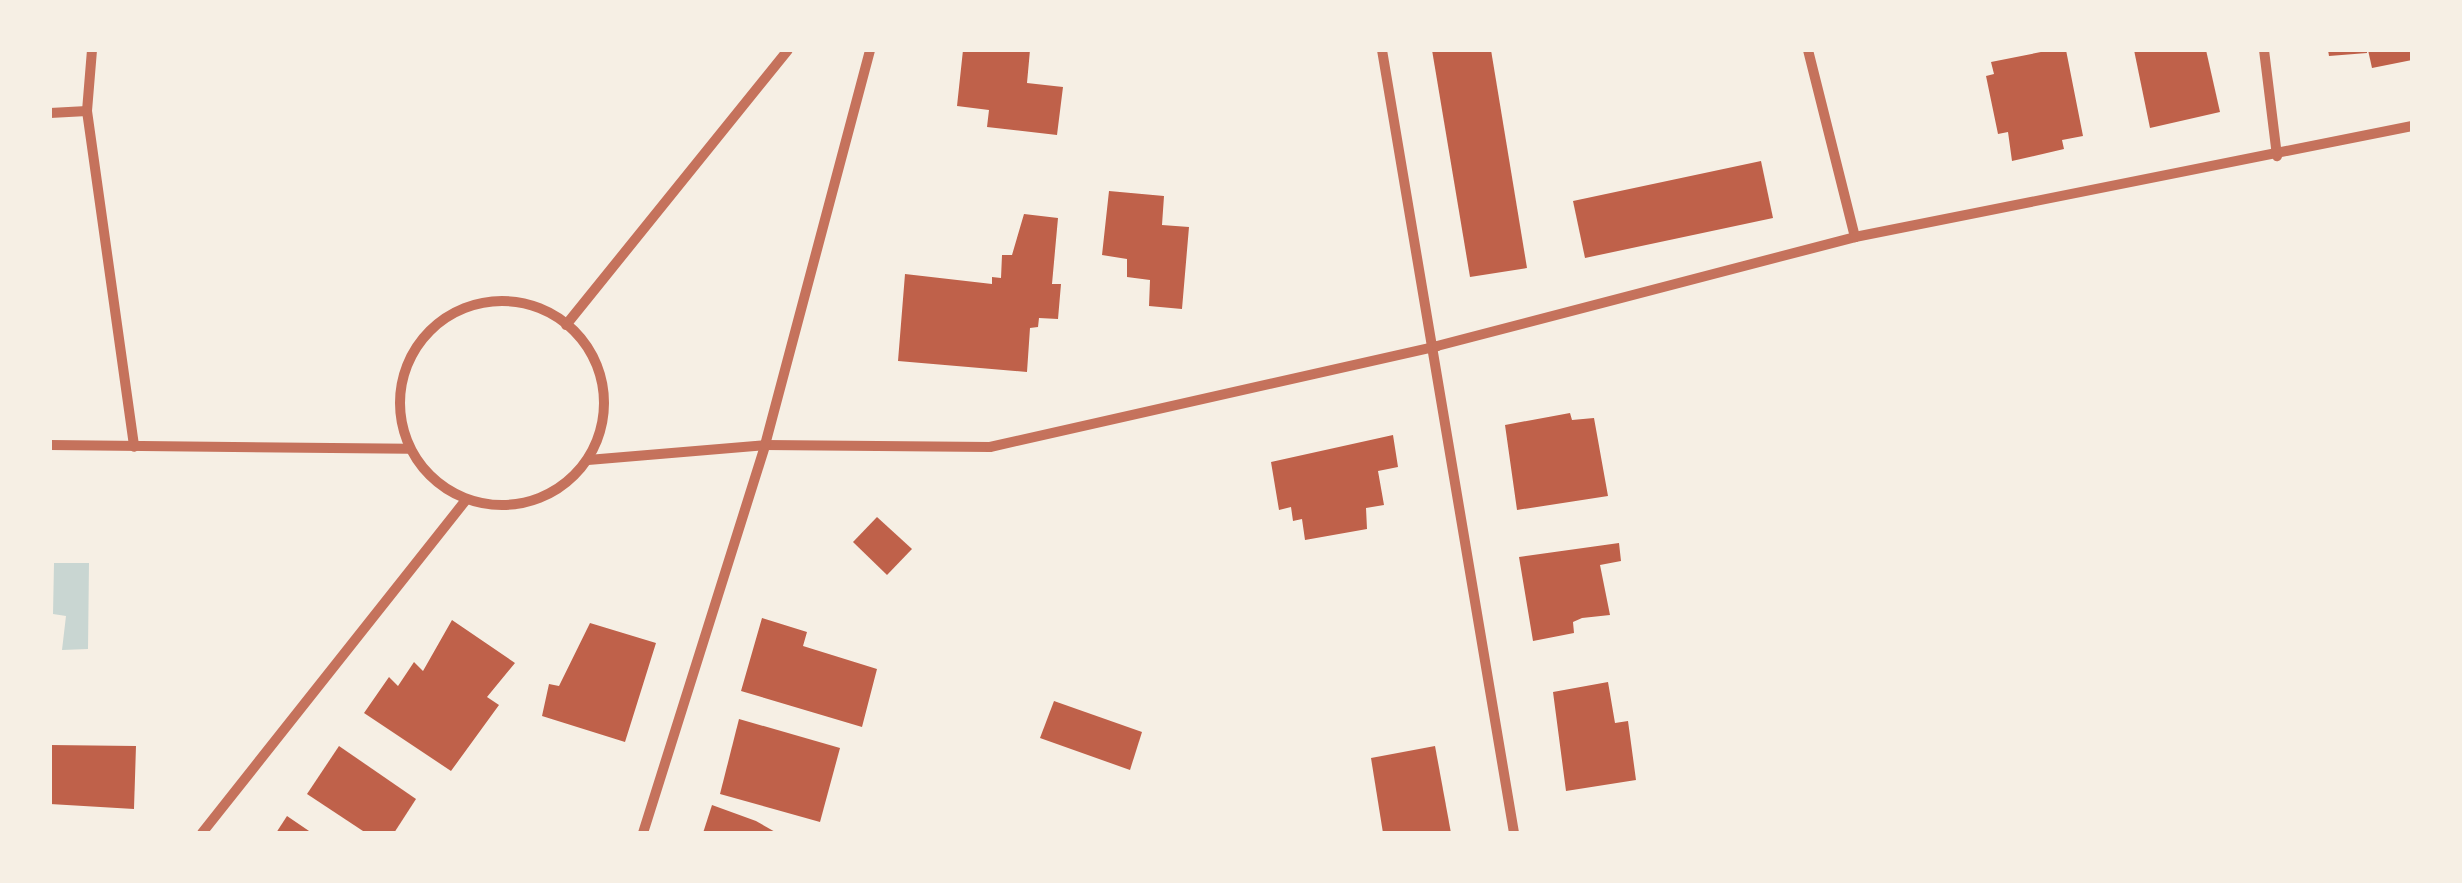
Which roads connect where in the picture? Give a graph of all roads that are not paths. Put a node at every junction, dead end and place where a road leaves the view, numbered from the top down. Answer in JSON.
{"nodes":[{"id":1,"x":92,"y":50,"type":"edge"},
{"id":2,"x":788,"y":50,"type":"edge"},
{"id":3,"x":870,"y":50,"type":"edge"},
{"id":4,"x":1382,"y":50,"type":"edge"},
{"id":5,"x":1808,"y":50,"type":"edge"},
{"id":6,"x":2264,"y":50,"type":"edge"},
{"id":7,"x":86,"y":111,"type":"junction"},
{"id":8,"x":50,"y":113,"type":"edge"},
{"id":9,"x":2412,"y":126,"type":"edge"},
{"id":10,"x":2277,"y":156,"type":"junction"},
{"id":11,"x":1855,"y":237,"type":"junction"},
{"id":12,"x":566,"y":325,"type":"junction"},
{"id":13,"x":1436,"y":346,"type":"junction"},
{"id":14,"x":50,"y":445,"type":"edge"},
{"id":15,"x":765,"y":445,"type":"junction"},
{"id":16,"x":134,"y":447,"type":"junction"},
{"id":17,"x":410,"y":449,"type":"junction"},
{"id":18,"x":588,"y":460,"type":"junction"},
{"id":19,"x":466,"y":500,"type":"junction"},
{"id":20,"x":202,"y":833,"type":"edge"},
{"id":21,"x":643,"y":833,"type":"edge"},
{"id":22,"x":1514,"y":833,"type":"edge"}],
"edges":[{"from":1,"to":7,"type":"street"},
{"from":2,"to":12,"type":"street"},
{"from":3,"to":15,"type":"street"},
{"from":4,"to":13,"type":"street"},
{"from":5,"to":11,"type":"street"},
{"from":6,"to":10,"type":"street"},
{"from":7,"to":8,"type":"street"},
{"from":7,"to":16,"type":"street"},
{"from":9,"to":10,"type":"street"},
{"from":10,"to":11,"type":"street"},
{"from":11,"to":13,"type":"street"},
{"from":12,"to":17,"type":"street"},
{"from":12,"to":18,"type":"street"},
{"from":13,"to":15,"type":"street"},
{"from":13,"to":22,"type":"street"},
{"from":14,"to":16,"type":"street"},
{"from":15,"to":18,"type":"street"},
{"from":15,"to":21,"type":"street"},
{"from":16,"to":17,"type":"street"},
{"from":17,"to":19,"type":"street"},
{"from":18,"to":19,"type":"street"},
{"from":19,"to":20,"type":"street"}]}
